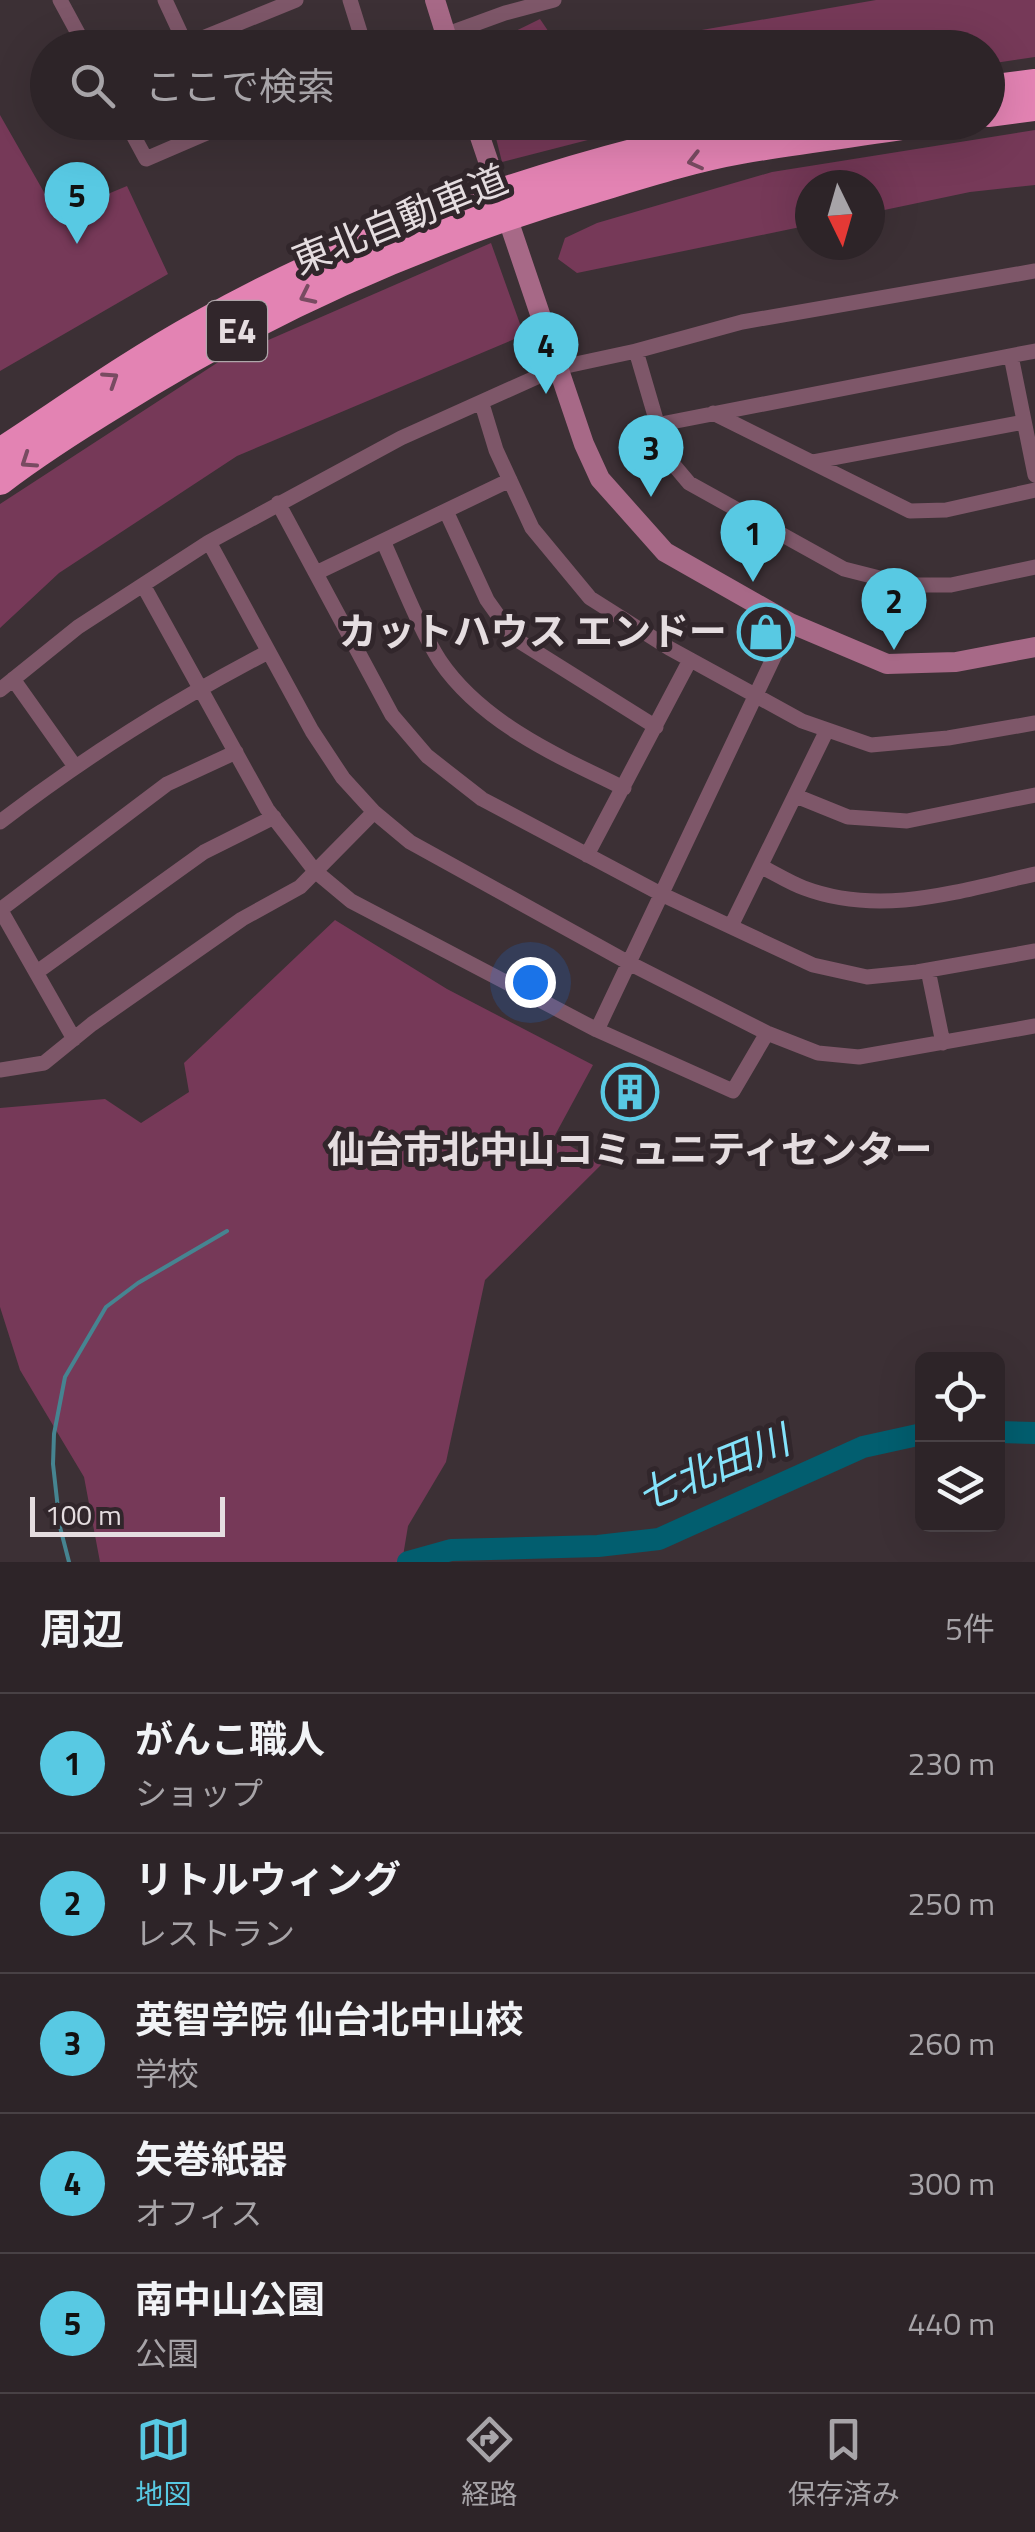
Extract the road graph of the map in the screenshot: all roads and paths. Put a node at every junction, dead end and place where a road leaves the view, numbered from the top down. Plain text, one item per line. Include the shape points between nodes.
1 (60, 0) edge
2 (164, 0) edge
3 (296, 0) edge
4 (350, 0) edge
5 (435, 0) edge
6 (554, 0) edge
7 (266, 6) edge
8 (503, 7) edge
9 (76, 30) edge
10 (175, 30) edge
11 (214, 30) edge
12 (359, 30) edge
13 (444, 30) edge
14 (460, 30) edge
15 (1035, 82) edge
16 (1005, 86) edge
17 (1035, 106) edge
18 (1005, 110) edge
19 (136, 140) edge
20 (190, 140) edge
21 (480, 140) edge
22 (684, 140) edge
23 (808, 140) edge
24 (503, 206) junction
25 (1035, 271) edge
26 (636, 351) junction
27 (1035, 352) edge
28 (1011, 356) junction
29 (557, 368) junction
30 (482, 404) junction
31 (712, 413) junction
32 (1024, 422) junction
33 (656, 425) junction
34 (0, 452) edge
35 (811, 463) junction
36 (1035, 476) edge
37 (510, 480) junction
38 (0, 481) edge
39 (1035, 490) edge
40 (278, 503) junction
41 (446, 511) junction
42 (209, 542) junction
43 (383, 542) junction
44 (1035, 567) edge
45 (316, 573) junction
46 (143, 585) junction
47 (790, 623) junction
48 (1035, 647) edge
49 (268, 652) junction
50 (690, 660) junction
51 (6, 684) edge
52 (201, 688) junction
53 (756, 696) junction
54 (1035, 723) edge
55 (656, 726) junction
56 (827, 730) junction
57 (236, 752) junction
58 (74, 765) junction
59 (624, 788) junction
60 (1035, 795) edge
61 (796, 796) junction
62 (374, 812) junction
63 (274, 817) junction
64 (0, 822) edge
65 (587, 855) junction
66 (762, 867) junction
67 (315, 871) junction
68 (1035, 874) edge
69 (661, 894) junction
70 (0, 909) edge
71 (731, 926) junction
72 (1035, 950) edge
73 (628, 963) junction
74 (928, 970) junction
75 (37, 972) junction
76 (1035, 1026) edge
77 (596, 1030) junction
78 (767, 1034) junction
79 (74, 1038) junction
80 (943, 1043) junction
81 (0, 1070) edge

1 - 9 street
2 - 10 street
3 - 7 street
4 - 12 street
5 - 13 street
6 - 8 street
7 - 11 street
8 - 14 street
15 - 16 highway
17 - 18 highway
19 - 20 street via 146,159
21 - 29 street
22 - 24 highway, 東北自動車道 / E4 via 578,168
23 -> 24 highway, 東北自動車道 / E4
34 -> 24 highway, 東北自動車道 / E4 via 141,360 279,283 370,242
24 -> 38 highway, 東北自動車道 / E4 via 247,326
25 - 26 street via 742,322
26 - 29 street
26 - 33 street
27 - 28 street
28 - 31 street
28 - 32 street
29 - 30 street
29 - 47 street via 600,479 665,552
30 - 37 street
30 - 40 street
31 - 33 street
31 - 35 street
32 - 35 street
32 - 36 street
33 - 44 street via 667,457 689,483 844,569 907,585 951,585
35 - 39 street via 910,512
37 - 41 street
37 - 50 street via 532,528 590,598
40 - 42 street
40 - 45 street
41 - 43 street
41 - 55 street via 487,600 514,638
42 - 46 street
42 - 49 street
43 - 45 street
43 - 59 street via 440,661 473,697 533,745
45 - 65 street via 392,715 427,756 482,799
46 - 51 street
46 - 52 street
47 - 48 street via 888,664 956,662
47 - 53 street
49 - 52 street
49 - 62 street via 312,731
50 - 53 street
50 - 55 street
51 - 58 street
52 - 57 street
52 - 58 street
53 - 56 street
53 - 69 street
54 - 56 street via 871,745
55 - 59 street
56 - 61 street
57 - 63 street
57 - 70 street via 167,784
58 - 64 street
59 - 65 street
60 - 61 street via 907,820 848,817
61 - 66 street
62 - 67 street
62 - 73 street via 410,842
63 - 67 street
63 - 75 street via 204,852
65 - 69 street
66 - 68 street via 804,888 862,902 907,902
66 - 71 street
67 - 77 street via 351,900
67 - 79 street
69 - 71 street
69 - 73 street
70 - 75 street
71 - 74 street via 813,965 867,977
72 - 74 street
73 - 77 street
73 - 78 street
74 - 80 street
75 - 79 street
76 - 80 street
77 - 78 street via 733,1092
78 - 80 street via 818,1053 860,1056
79 - 81 street via 44,1063

